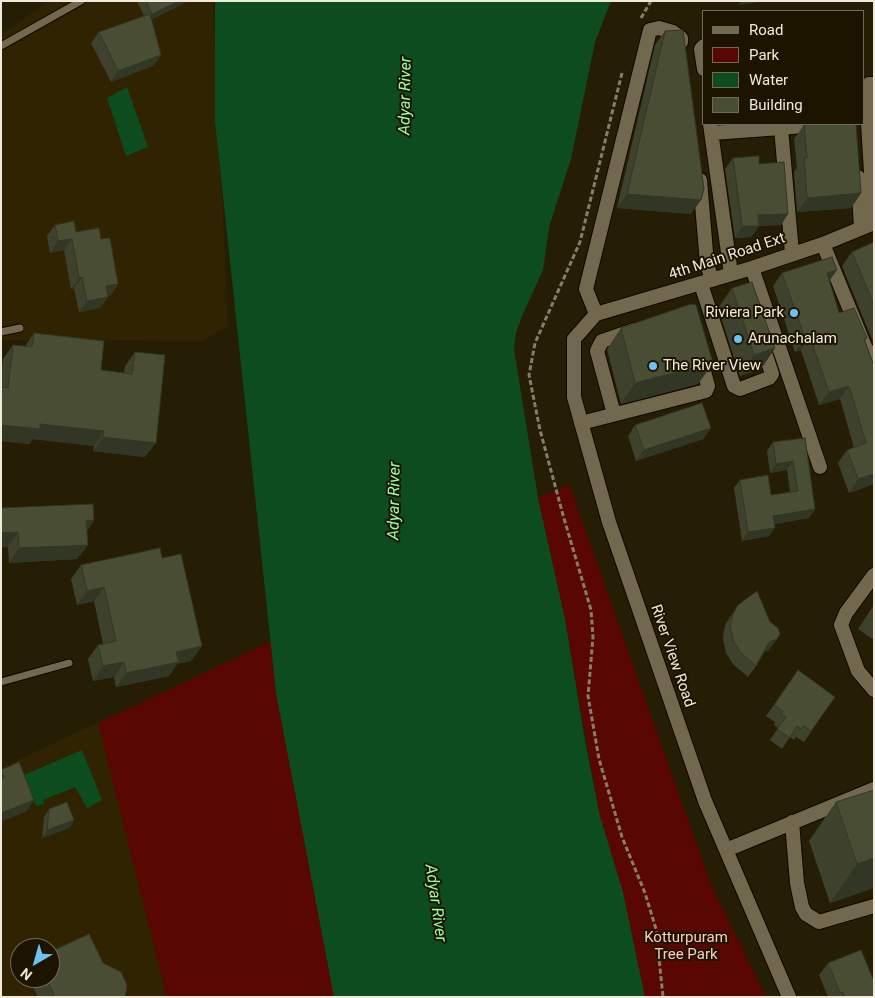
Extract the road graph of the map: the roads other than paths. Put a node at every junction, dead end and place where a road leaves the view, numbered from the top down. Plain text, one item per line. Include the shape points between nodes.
1 (81, 1) edge
2 (1, 46) edge
3 (683, 57) edge
4 (874, 84) edge
5 (802, 125) edge
6 (781, 126) edge
7 (711, 128) edge
8 (856, 151) edge
9 (698, 163) edge
10 (869, 225) edge
11 (823, 244) junction
12 (792, 253) junction
13 (752, 268) junction
14 (735, 276) junction
15 (707, 282) junction
16 (593, 316) junction
17 (648, 326) edge
18 (756, 327) edge
19 (20, 328) dead end
20 (1, 332) edge
21 (698, 347) edge
22 (874, 356) edge
23 (614, 414) junction
24 (581, 423) junction
25 (820, 467) dead end
26 (874, 575) edge
27 (69, 663) dead end
28 (1, 682) edge
29 (874, 690) edge
30 (874, 789) edge
31 (792, 822) junction
32 (726, 850) junction
33 (874, 906) edge
34 (788, 997) edge

1 - 2 lane
3 - 16 street via 681,38 674,32 659,28 650,30 586,289
4 - 10 street via 869,84 866,89
5 - 6 street
6 - 7 street
6 - 12 street
7 - 14 street
8 - 10 street
9 - 15 street
10 - 11 street, 4th Main Road Ext
11 - 12 street, 4th Main Road Ext
11 - 22 street via 866,349
12 - 13 street, 4th Main Road Ext
13 - 14 street, 4th Main Road Ext
13 - 25 street
14 - 15 street, 4th Main Road Ext
15 - 16 street, 4th Main Road Ext
15 - 18 street via 734,386 740,389 772,374
16 - 24 street, River View Road via 574,340 574,397
17 - 23 street via 598,344 597,351
19 - 20 lane
21 - 23 street via 708,386 706,391
23 - 24 street
24 - 32 street, River View Road via 609,522 705,801
26 - 29 street via 841,625 858,671
27 - 28 lane
30 - 31 street
31 - 32 street
31 - 33 street via 797,883 806,914 819,922
32 - 34 street, River View Road

